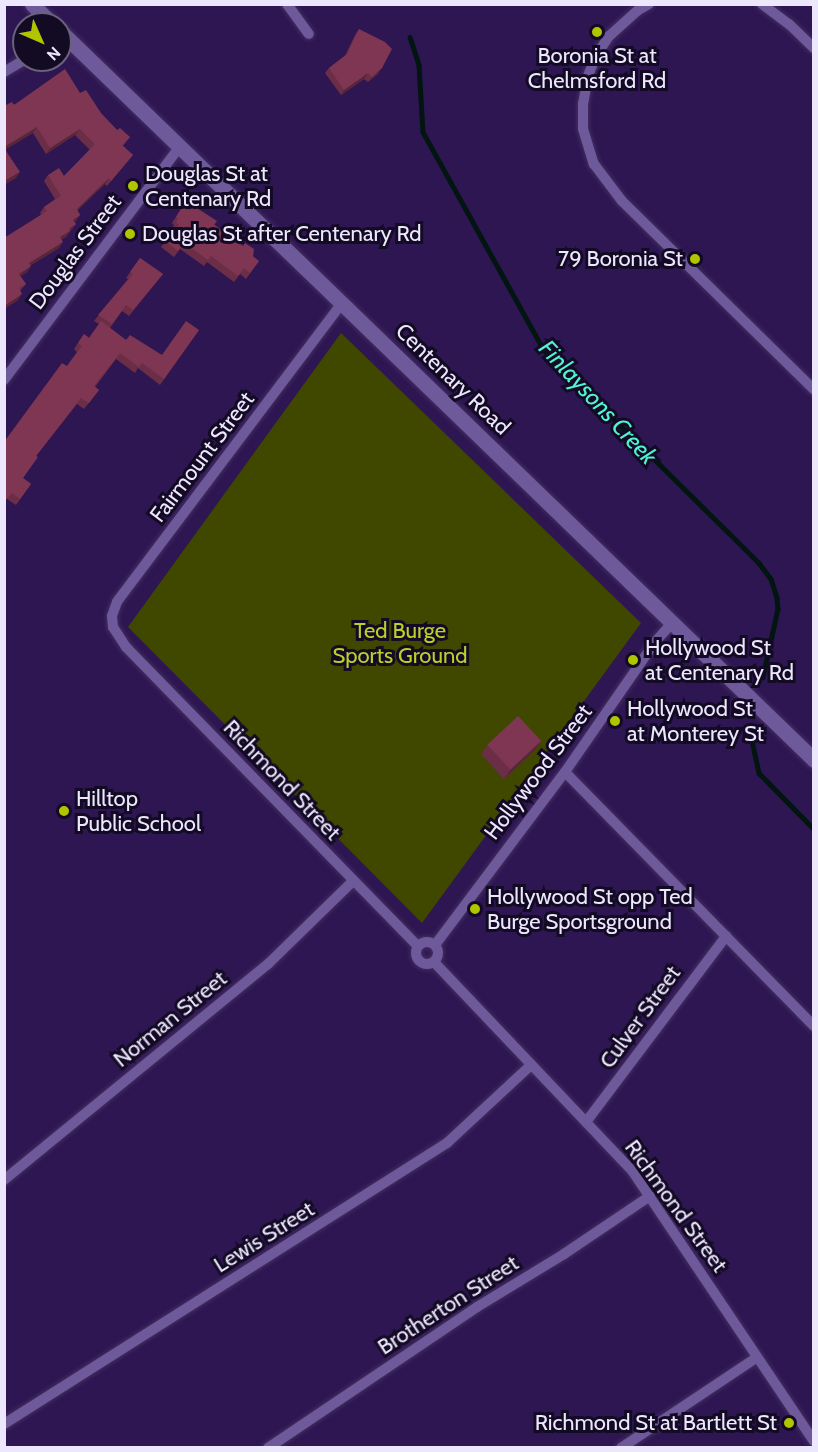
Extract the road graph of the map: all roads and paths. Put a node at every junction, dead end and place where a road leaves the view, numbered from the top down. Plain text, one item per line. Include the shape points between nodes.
1 (287, 4) edge
2 (648, 4) edge
3 (762, 4) edge
4 (309, 34) dead end
5 (72, 45) edge
6 (813, 48) edge
7 (179, 148) junction
8 (342, 303) junction
9 (4, 380) edge
10 (813, 390) edge
11 (672, 623) junction
12 (120, 640) joint
13 (813, 760) edge
14 (564, 772) junction
15 (354, 881) junction
16 (726, 936) junction
17 (435, 945) junction
18 (418, 946) junction
19 (434, 962) junction
20 (813, 1026) edge
21 (531, 1065) junction
22 (586, 1122) junction
23 (4, 1180) edge
24 (650, 1196) junction
25 (756, 1358) junction
26 (4, 1424) edge
27 (813, 1441) edge
28 (268, 1448) edge
29 (621, 1448) edge

1 - 4 street
2 - 10 street via 620,25 596,56 585,89 583,129 594,164 621,201
3 - 6 street
5 - 7 main road, Centenary Road
7 - 8 main road, Centenary Road
7 - 9 street, Douglas Street
8 - 11 main road, Centenary Road
8 - 12 street, Fairmount Street via 117,602 112,616
11 - 13 main road, Centenary Road
11 - 14 street, Hollywood Street
12 - 15 street, Richmond Street
14 - 16 street
14 - 17 street, Hollywood Street
15 - 18 street, Richmond Street
15 - 23 street, Norman Street via 268,964
16 - 20 street
16 - 22 street, Culver Street
17 - 18 street via 427,941
17 - 19 street via 438,954
18 - 19 street via 419,960 424,964
19 - 21 street, Richmond Street
21 - 22 street, Richmond Street
21 - 26 street, Lewis Street via 447,1143
22 - 24 street, Richmond Street
24 - 25 street, Richmond Street
24 - 28 street, Brotherton Street
25 - 27 street, Richmond Street
25 - 29 street

